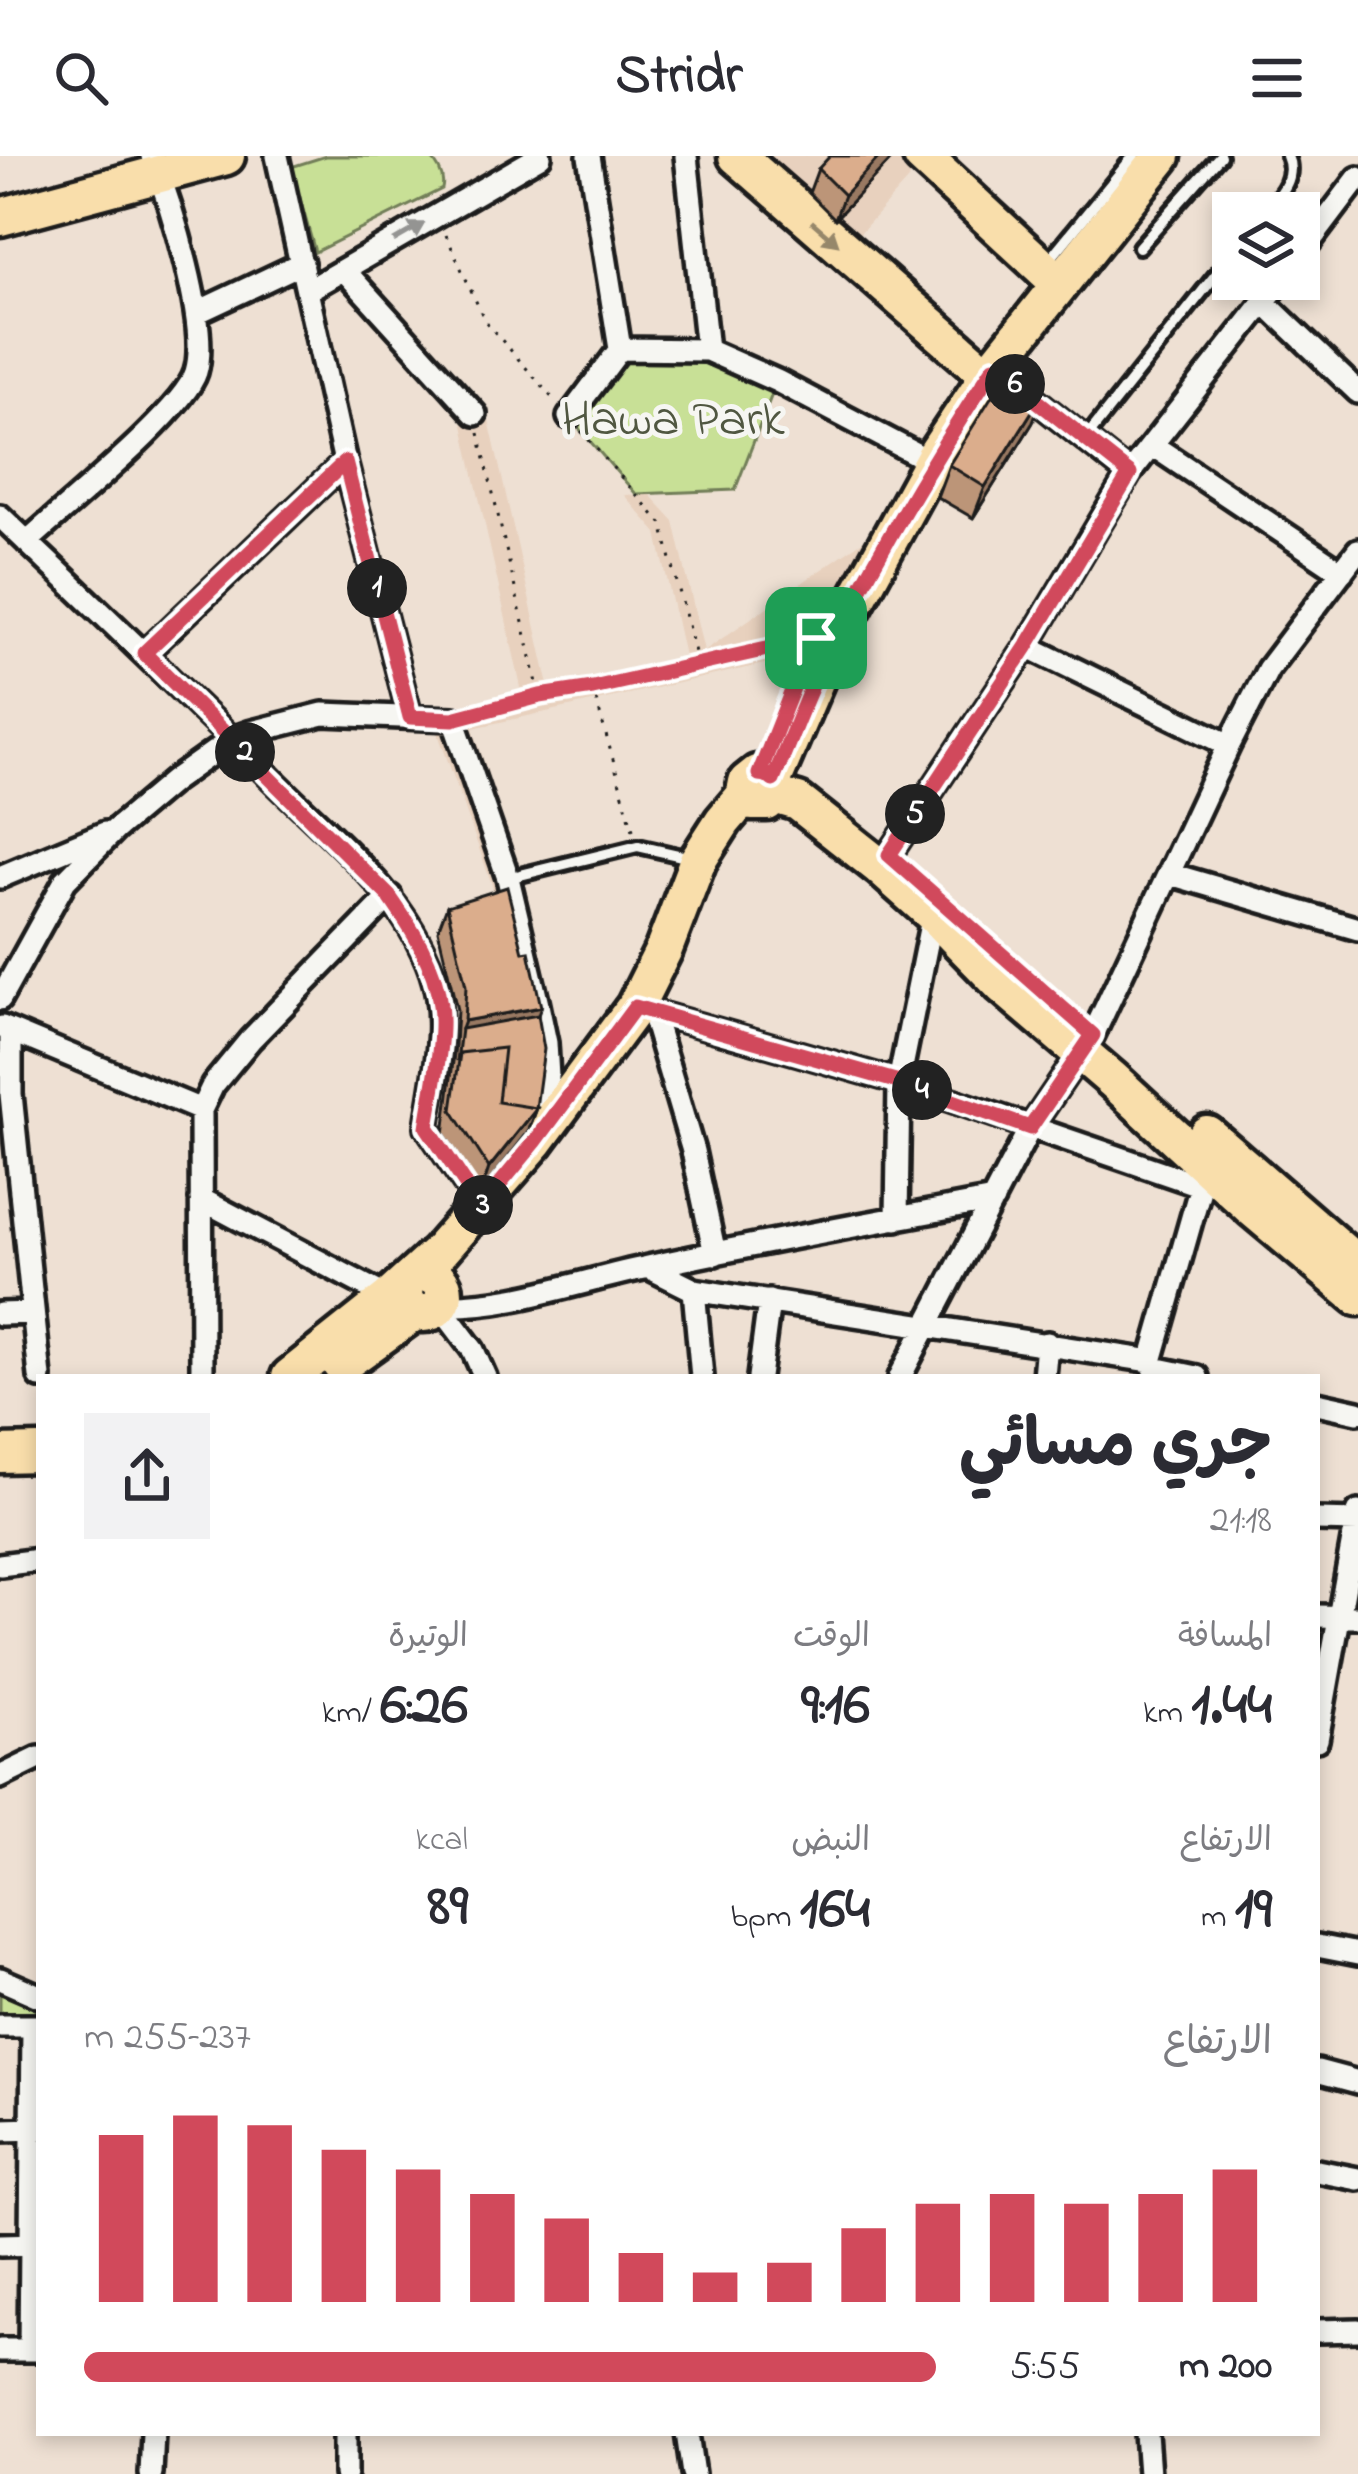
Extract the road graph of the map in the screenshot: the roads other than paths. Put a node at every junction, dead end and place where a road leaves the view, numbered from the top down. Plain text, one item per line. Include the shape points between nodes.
1 (226, 156) edge
2 (277, 156) edge
3 (540, 156) edge
4 (589, 156) edge
5 (686, 156) edge
6 (737, 156) edge
7 (922, 156) edge
8 (1134, 156) edge
9 (1162, 156) edge
10 (1220, 156) edge
11 (1287, 156) edge
12 (156, 165) edge
13 (1358, 178) edge
14 (1282, 192) edge
15 (0, 217) edge
16 (1320, 228) edge
17 (1138, 247) dead end
18 (302, 263) junction
19 (344, 270) junction
20 (1051, 275) junction
21 (1212, 279) edge
22 (308, 290) junction
23 (1264, 302) joint
24 (198, 312) junction
25 (620, 349) junction
26 (707, 350) junction
27 (983, 364) junction
28 (1358, 392) edge
29 (475, 414) road end
30 (569, 417) dead end
31 (1085, 439) junction
32 (1152, 445) junction
33 (916, 454) junction
34 (345, 462) junction
35 (1130, 474) junction
36 (0, 516) edge
37 (27, 542) junction
38 (1358, 550) edge
39 (1342, 572) junction
40 (1027, 646) junction
41 (144, 653) junction
42 (410, 717) junction
43 (232, 739) junction
44 (1229, 745) junction
45 (764, 788) junction
46 (116, 829) junction
47 (889, 855) junction
48 (698, 860) junction
49 (1170, 874) junction
50 (0, 878) edge
51 (508, 878) junction
52 (389, 896) junction
53 (933, 914) junction
54 (1358, 929) edge
55 (0, 999) edge
56 (643, 1010) junction
57 (6, 1028) edge
58 (1087, 1045) junction
59 (899, 1082) junction
60 (201, 1110) junction
61 (1030, 1128) junction
62 (535, 1142) junction
63 (1203, 1175) junction
64 (201, 1199) junction
65 (993, 1200) junction
66 (481, 1207) junction
67 (897, 1219) junction
68 (715, 1254) junction
69 (1358, 1265) edge
70 (647, 1267) junction
71 (694, 1290) junction
72 (419, 1296) junction
73 (1358, 1297) edge
74 (769, 1301) junction
75 (33, 1313) junction
76 (0, 1314) edge
77 (928, 1324) junction
78 (1048, 1343) junction
79 (1151, 1361) junction
80 (40, 1374) edge
81 (202, 1374) edge
82 (295, 1374) edge
83 (327, 1374) edge
84 (484, 1374) edge
85 (702, 1374) edge
86 (759, 1374) edge
87 (902, 1374) edge
88 (1044, 1374) edge
89 (1183, 1374) edge
90 (1320, 1404) edge
91 (1358, 1412) edge
92 (36, 1453) edge
93 (0, 1454) edge
94 (36, 1475) edge
95 (0, 1476) edge
96 (1357, 1518) edge
97 (1320, 1520) edge
98 (36, 1560) edge
99 (0, 1565) edge
100 (1338, 1616) edge
101 (1324, 1661) edge
102 (1320, 1706) edge
103 (36, 1759) edge
104 (0, 1777) edge
105 (1320, 1947) edge
106 (1358, 1954) edge
107 (0, 1979) edge
108 (36, 1995) edge
109 (0, 2026) edge
110 (36, 2026) edge
111 (1320, 2073) edge
112 (1358, 2082) edge
113 (35, 2129) edge
114 (0, 2130) edge
115 (1320, 2172) edge
116 (1358, 2179) edge
117 (35, 2244) edge
118 (0, 2245) edge
119 (1358, 2330) edge
120 (1320, 2331) edge
121 (0, 2350) edge
122 (35, 2350) edge
123 (153, 2436) edge
124 (345, 2436) edge
125 (687, 2436) edge
126 (1146, 2436) edge
127 (151, 2474) edge
128 (345, 2474) edge
129 (693, 2474) edge
130 (1149, 2474) edge

1 - 12 main road
2 - 18 street
19 -> 3 street
4 - 25 street
5 - 26 street
6 -> 27 main road
7 - 20 main road
8 - 20 lane
9 - 20 main road
10 - 17 lane
11 - 14 lane
12 - 15 main road
12 - 24 street
13 - 16 street
18 - 22 street
18 - 24 street
19 - 22 street
19 - 29 street
20 - 27 main road
21 - 31 lane
22 - 34 street
23 - 28 street
23 - 32 street
24 - 37 street via 190,384
25 - 26 street
25 - 30 street
26 - 33 street
27 - 31 street
27 - 33 main road
27 - 45 main road
31 - 35 street
32 - 35 street
32 - 39 street
33 - 45 main road via 806,655
34 - 41 street
34 - 42 street
35 - 40 street
36 - 37 street
37 - 41 street
38 - 39 street
39 - 44 street via 1268,669
40 - 44 street
40 - 47 street
41 - 43 street
42 - 43 street via 323,714
42 - 51 street via 453,719
43 - 46 street
43 - 52 street
44 - 49 street
45 - 47 main road via 804,792
45 - 48 main road via 723,820
45 - 53 main road via 797,802
45 - 56 main road via 716,867 671,980
46 - 50 street
46 - 55 street via 65,880
47 - 58 main road
48 - 51 lane via 638,846
48 - 56 main road
49 - 54 street
49 - 58 street
51 - 62 street via 546,1043
52 - 60 street via 250,1040
52 - 66 street via 418,938 441,1008 427,1127
53 - 58 main road via 1002,985
53 - 59 street
56 - 59 street
56 - 62 main road
56 - 68 street via 693,1151
56 - 72 main road
57 - 60 street
57 - 75 street
58 - 61 street
58 - 63 main road
58 - 69 main road
59 - 61 street
59 - 67 street
60 - 64 street
61 - 63 street
61 - 65 street
62 - 66 main road
63 - 73 main road
63 - 79 street
64 - 72 street
64 - 81 street
65 - 67 street
65 - 77 street
66 - 72 main road
67 - 68 street
68 - 70 street
70 - 71 street
70 - 72 street via 471,1306
71 - 74 street
71 - 85 street
72 - 82 main road
72 - 83 main road
72 - 84 street via 473,1350
74 - 77 street
74 - 86 street
75 - 76 street
75 - 80 street
77 - 78 street
77 - 87 street
78 - 79 street
78 - 88 street
79 - 89 street
90 - 91 street
92 - 93 main road
94 - 95 main road
96 - 97 street
96 - 100 street
98 - 99 street
100 - 101 street
101 - 102 street
103 - 104 street
105 - 106 street
107 - 108 street
109 - 110 street
110 - 113 street
111 - 112 street
113 - 114 street
113 - 117 street
115 - 116 street
117 - 118 street
117 - 122 street
119 - 120 street
121 - 122 street
123 - 127 street
124 - 128 street
125 - 129 street
126 - 130 street

